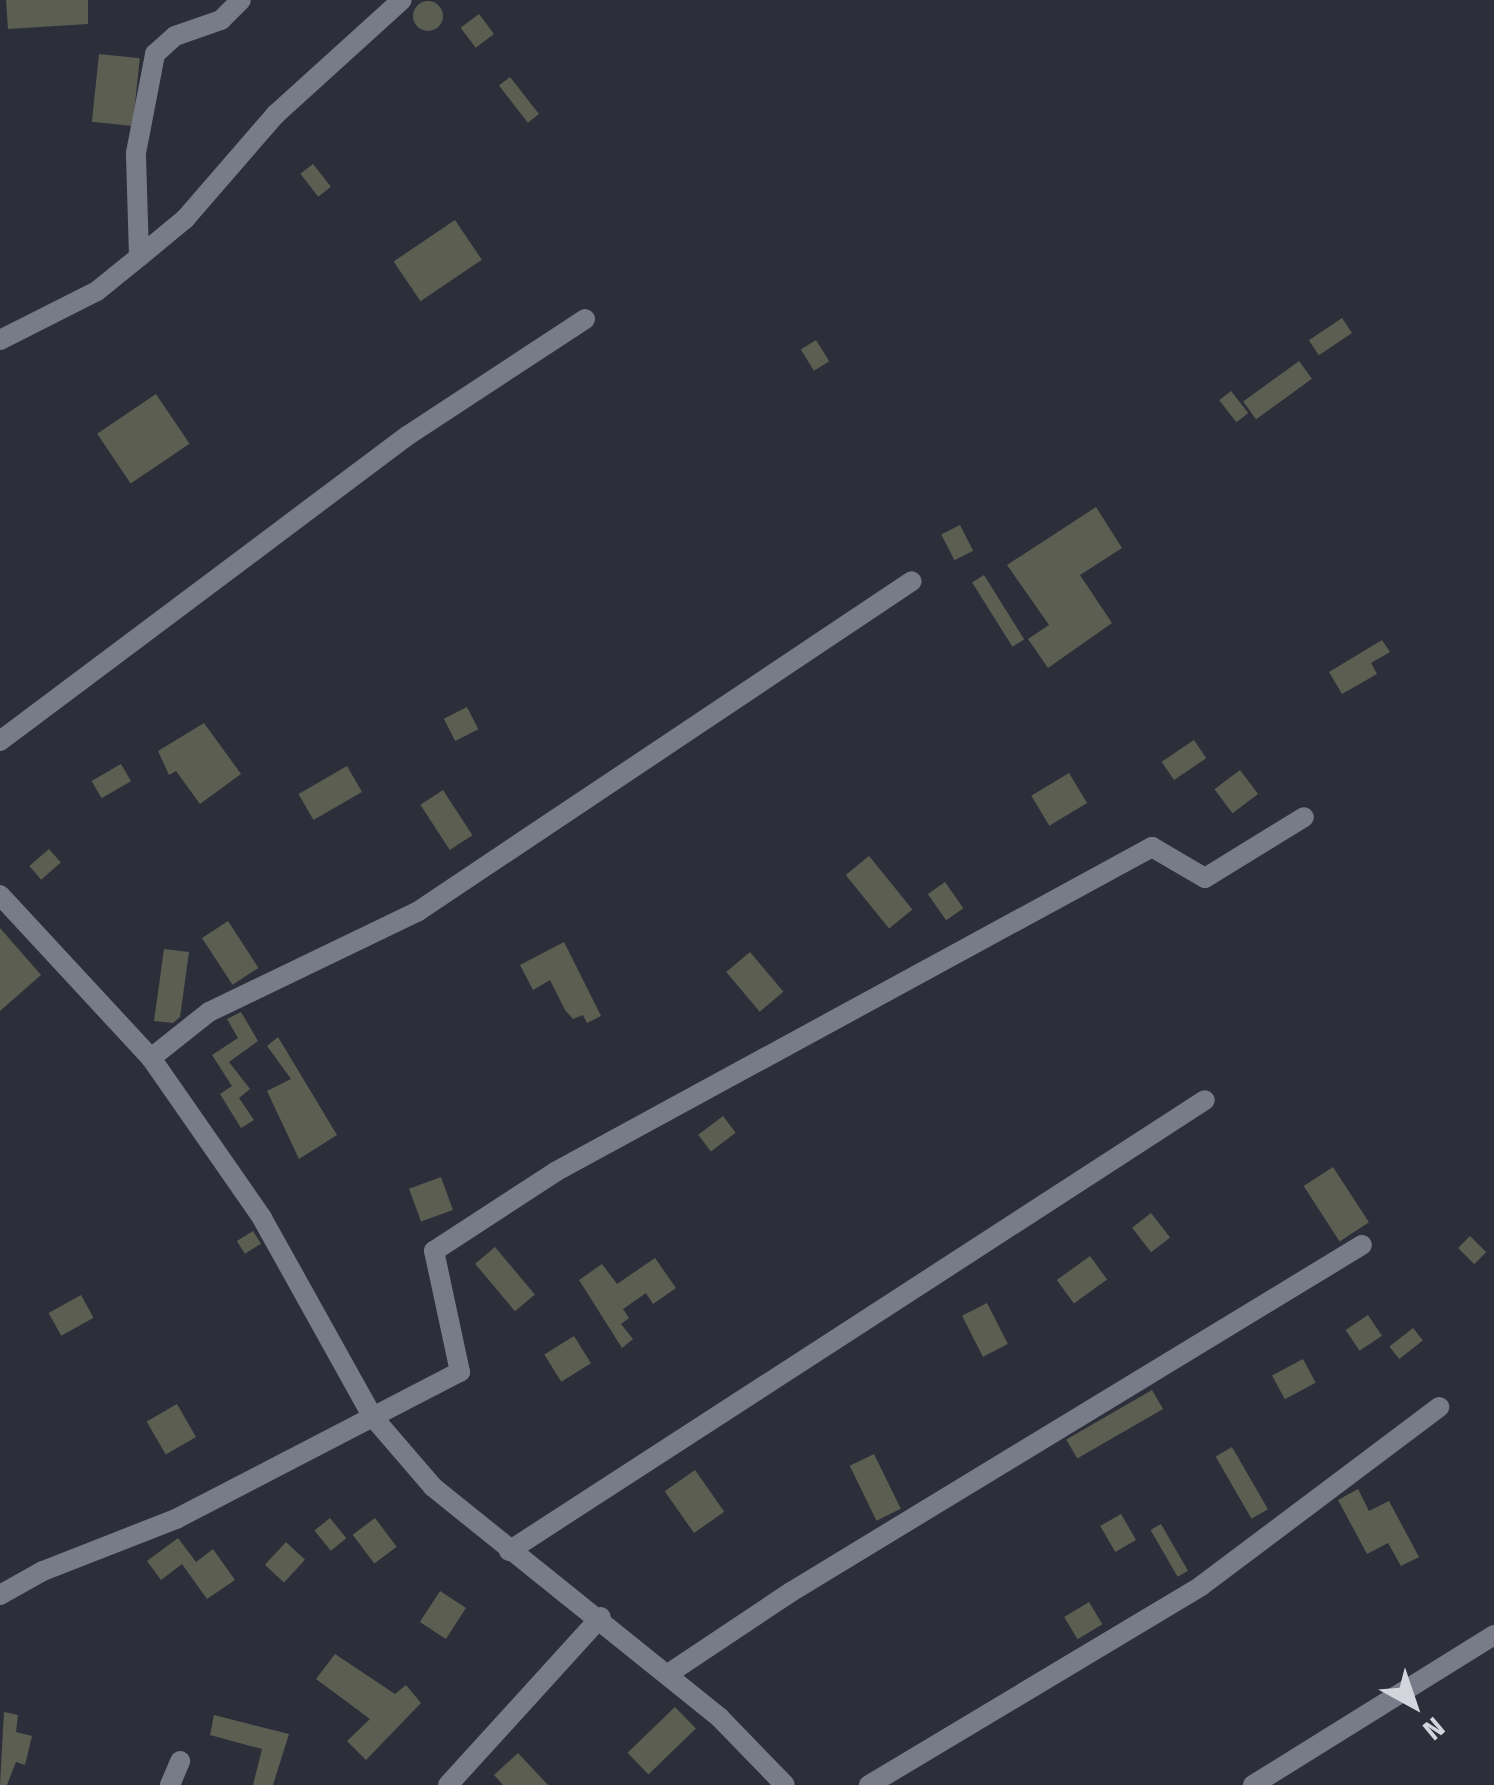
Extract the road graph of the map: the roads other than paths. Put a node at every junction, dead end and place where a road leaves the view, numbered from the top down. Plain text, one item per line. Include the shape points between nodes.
1 (241, 0) edge
2 (402, 0) edge
3 (139, 257) junction
4 (585, 318) dead end
5 (0, 340) edge
6 (912, 581) dead end
7 (0, 741) edge
8 (1304, 816) dead end
9 (0, 895) edge
10 (151, 1058) junction
11 (1205, 1100) dead end
12 (1362, 1245) dead end
13 (1440, 1407) dead end
14 (372, 1416) junction
15 (510, 1551) junction
16 (0, 1596) edge
17 (601, 1617) junction
18 (1494, 1635) edge
19 (668, 1674) junction
20 (180, 1761) dead end
21 (170, 1785) edge
22 (448, 1785) edge
23 (785, 1785) edge
24 (869, 1785) edge
25 (1253, 1785) edge

1 - 3 street via 221,20 175,36 155,54 136,153
2 - 3 street via 275,116 184,218
3 - 5 street via 96,291
4 - 7 street via 407,436
6 - 10 street via 417,912 208,1012
8 - 14 street via 1205,878 1152,847 555,1172 434,1252 460,1372
9 - 10 street
10 - 14 street via 262,1218
11 - 15 street
12 - 19 street via 791,1592
13 - 24 street via 1200,1586
14 - 15 street via 433,1487
14 - 16 street via 176,1520 43,1571
15 - 17 street
17 - 19 street
17 - 22 street
18 - 25 street
19 - 23 street
20 - 21 street

